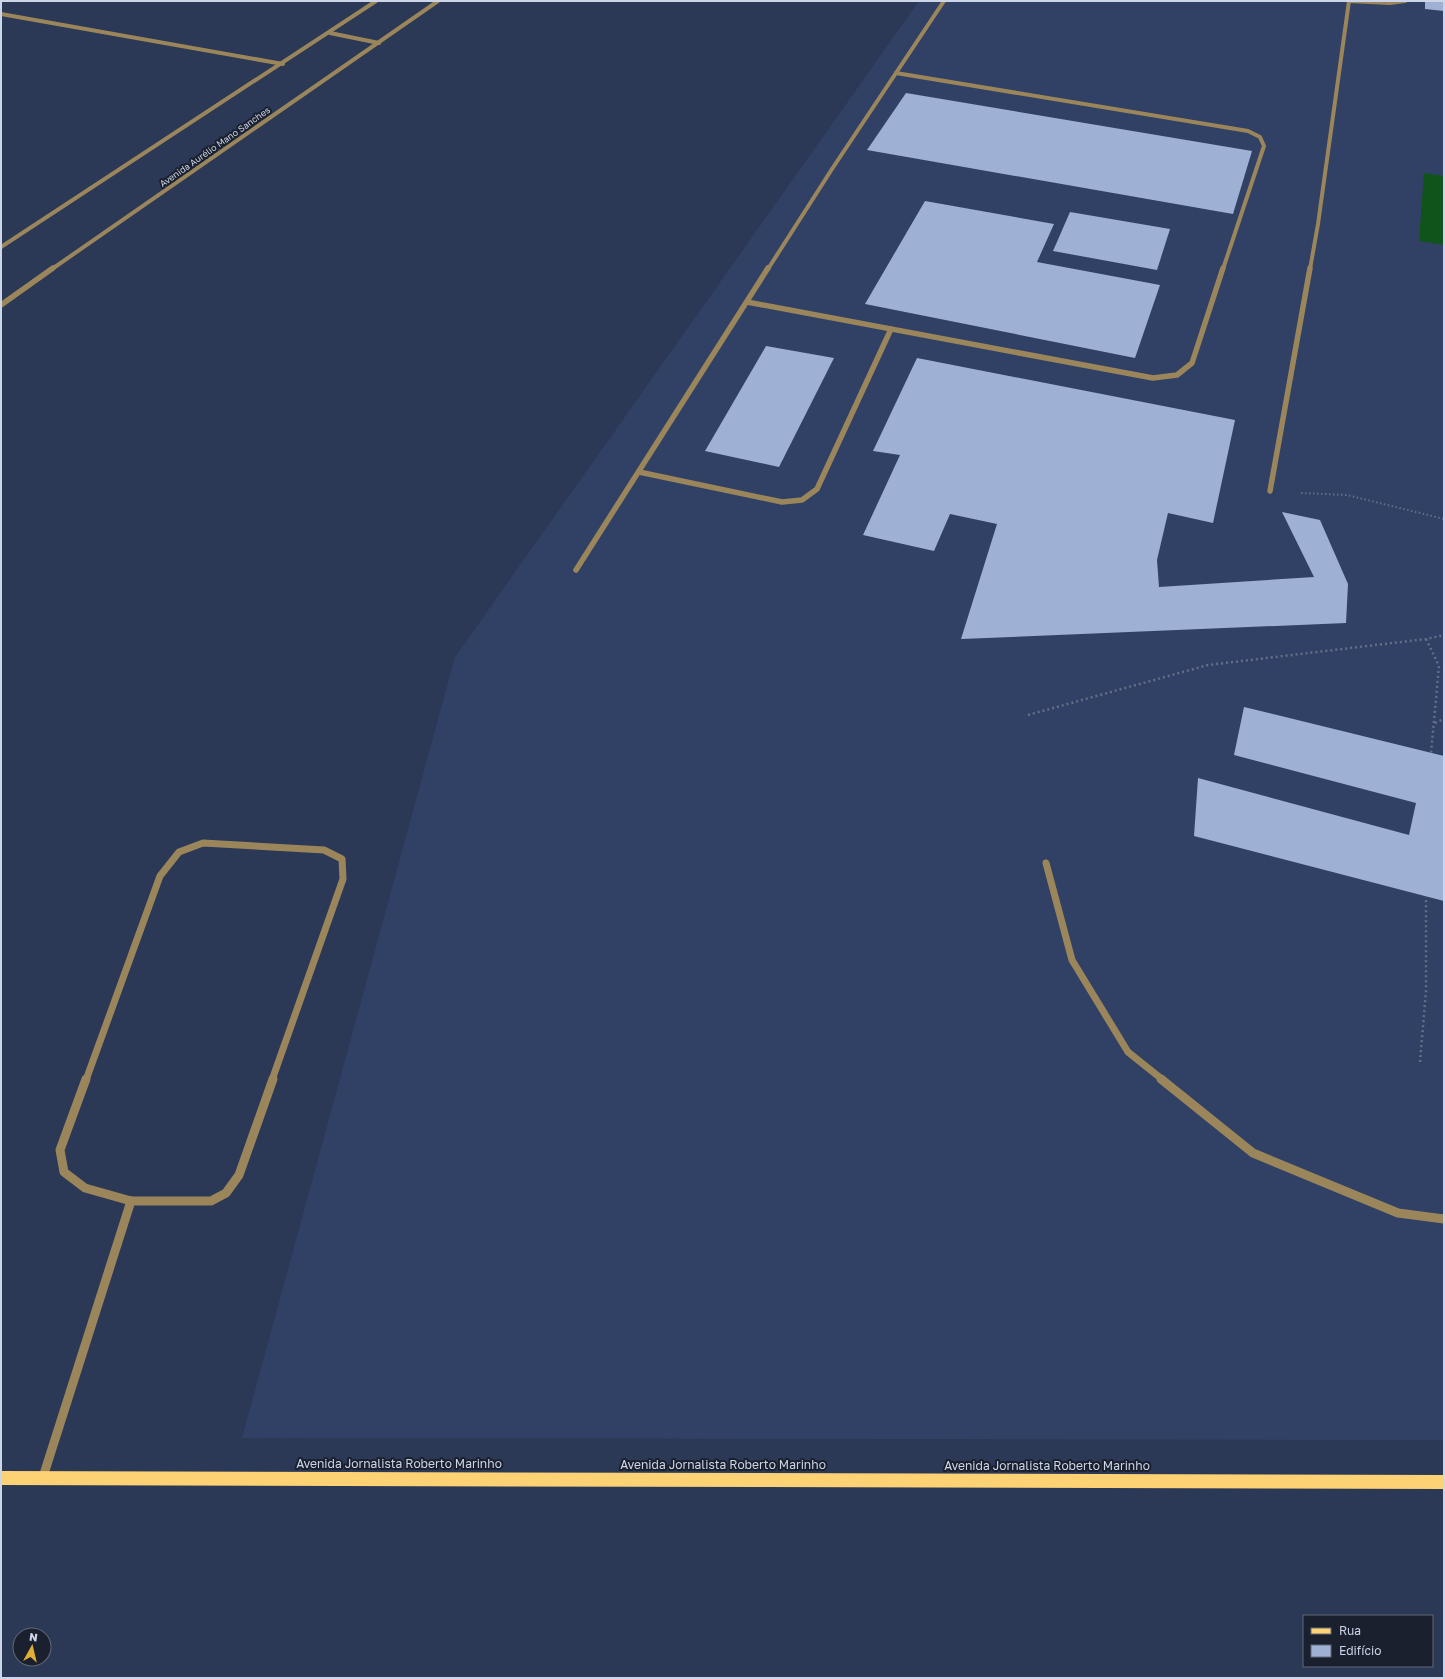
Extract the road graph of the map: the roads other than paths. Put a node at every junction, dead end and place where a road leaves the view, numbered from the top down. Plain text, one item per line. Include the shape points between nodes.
1 (376, 1) edge
2 (438, 1) edge
3 (944, 1) edge
4 (1349, 1) edge
5 (1405, 1) edge
6 (1, 14) edge
7 (330, 33) junction
8 (378, 43) junction
9 (283, 64) junction
10 (896, 73) junction
11 (1, 247) edge
12 (747, 302) junction
13 (1, 305) edge
14 (891, 329) junction
15 (638, 472) junction
16 (1270, 491) road end
17 (576, 570) dead end
18 (1046, 863) dead end
19 (131, 1201) junction
20 (1444, 1219) edge
21 (43, 1477) junction
22 (1, 1478) edge
23 (1444, 1482) edge

1 - 7 street
2 - 8 street, Avenida Aurélio Mano Sanches
3 - 10 street
4 - 5 street
4 - 16 street via 1318,224
6 - 9 street
7 - 8 street
7 - 9 street
8 - 13 street, Avenida Aurélio Mano Sanches
9 - 11 street
10 - 12 street
10 - 14 street via 1248,131 1260,137 1264,146 1192,363 1177,375 1153,378
12 - 14 street
12 - 15 street
14 - 15 street via 817,489 802,500 782,502
15 - 17 street
18 - 20 street via 1072,960 1128,1052 1253,1153 1398,1213
19 - 19 street via 211,1201 226,1193 239,1175 343,879 342,858 324,850 203,843 179,852 160,876 60,1150 64,1172 85,1188
19 - 21 street
21 - 22 main road, Avenida Jornalista Roberto Marinho
21 - 23 main road, Avenida Jornalista Roberto Marinho

